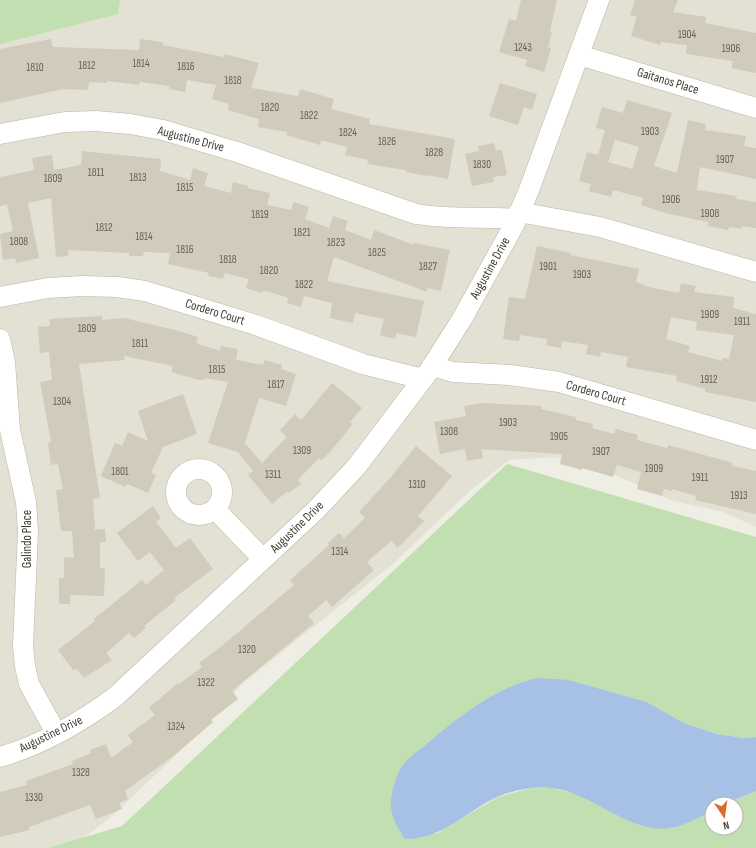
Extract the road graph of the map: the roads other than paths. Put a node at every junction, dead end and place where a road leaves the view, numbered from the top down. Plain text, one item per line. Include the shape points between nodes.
1 (599, 0) edge
2 (579, 55) junction
3 (756, 108) edge
4 (0, 134) edge
5 (518, 216) junction
6 (756, 272) edge
7 (0, 297) edge
8 (0, 340) edge
9 (428, 373) junction
10 (756, 440) edge
11 (215, 509) dead end
12 (263, 560) junction
13 (56, 733) junction
14 (0, 756) edge

1 - 2 street, Augustine Drive
2 - 3 street, Gaitanos Place
2 - 5 street, Augustine Drive
4 - 5 street, Augustine Drive via 65,122 130,124 204,141 416,214 438,218
5 - 6 street, Augustine Drive via 600,227
5 - 9 street, Augustine Drive via 462,319
7 - 9 street, Cordero Court via 48,288 83,286 145,291 256,325 363,364
8 - 13 street, Galindo Place via 5,362 10,430 26,502 28,531 23,646 25,666 29,684
9 - 10 street, Cordero Court via 510,375 559,382
9 - 12 street, Augustine Drive via 357,466 316,510
11 - 12 street
12 - 13 street, Augustine Drive via 115,697 95,712
13 - 14 street, Augustine Drive

